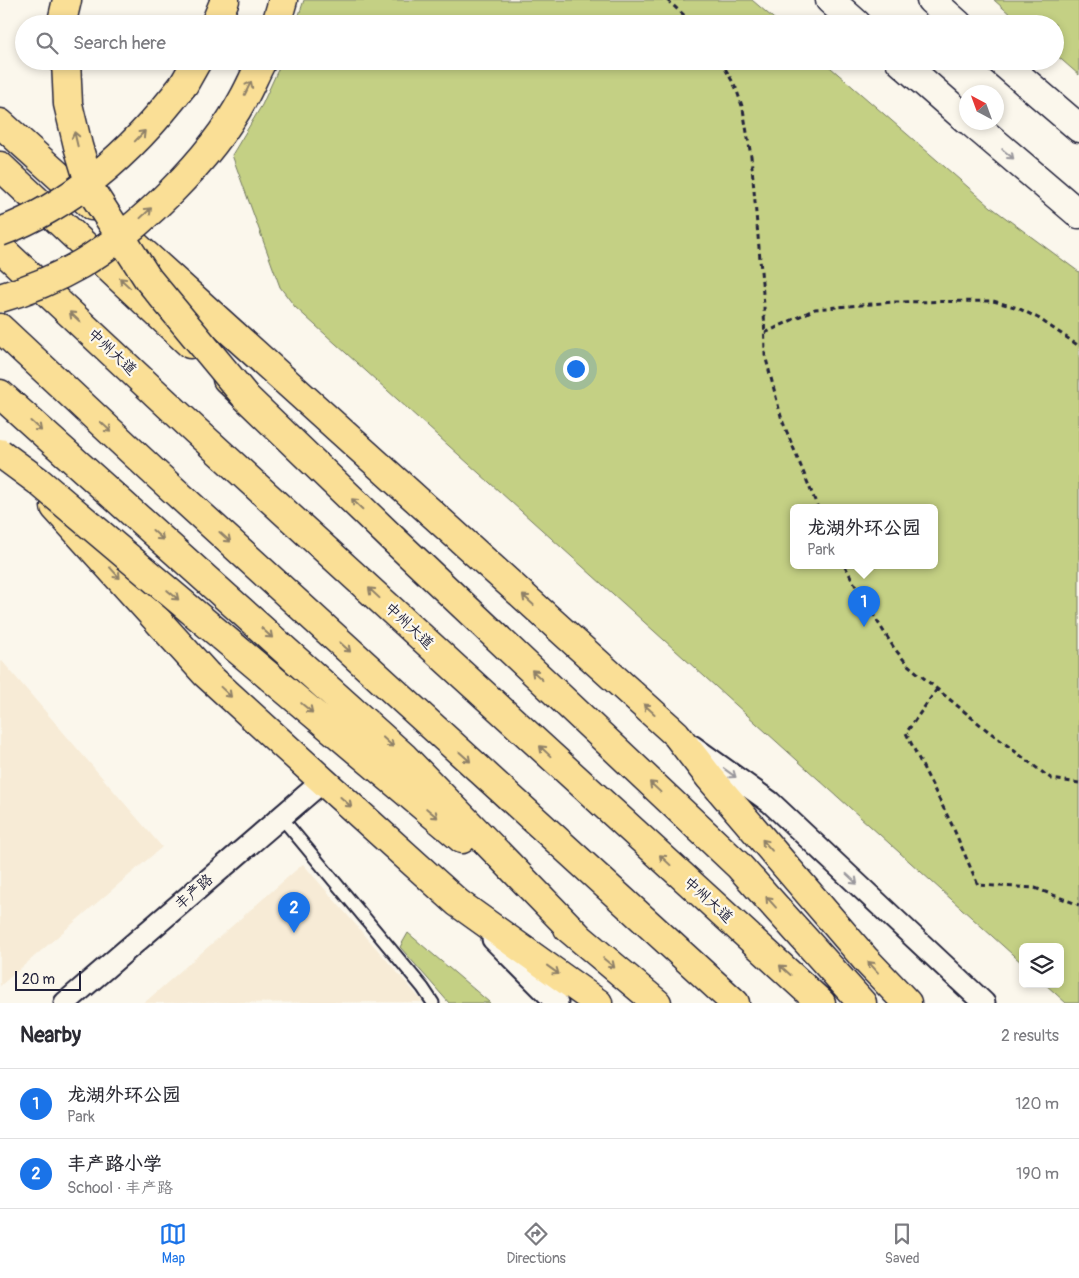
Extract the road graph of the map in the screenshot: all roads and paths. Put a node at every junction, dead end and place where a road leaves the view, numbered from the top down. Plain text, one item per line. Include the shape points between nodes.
1 (67, 0) edge
2 (225, 0) edge
3 (282, 0) edge
4 (667, 0) edge
5 (830, 0) edge
6 (931, 0) edge
7 (63, 15) edge
8 (219, 15) edge
9 (278, 15) edge
10 (684, 15) edge
11 (847, 15) edge
12 (948, 15) edge
13 (66, 70) edge
14 (192, 70) edge
15 (258, 70) edge
16 (726, 70) edge
17 (910, 70) edge
18 (1011, 70) edge
19 (959, 113) edge
20 (0, 123) edge
21 (1079, 128) edge
22 (980, 130) edge
23 (0, 166) edge
24 (1079, 214) edge
25 (0, 232) edge
26 (0, 248) edge
27 (0, 298) edge
28 (0, 328) edge
29 (765, 333) junction
30 (1079, 346) edge
31 (0, 394) edge
32 (245, 396) junction
33 (0, 446) edge
34 (0, 453) edge
35 (816, 504) edge
36 (847, 569) edge
37 (937, 689) junction
38 (676, 734) junction
39 (322, 781) junction
40 (1079, 783) edge
41 (281, 817) junction
42 (458, 903) junction
43 (1079, 905) edge
44 (581, 939) junction
45 (65, 1003) edge
46 (433, 1003) edge
47 (557, 1003) edge
48 (598, 1003) edge
49 (657, 1003) edge
50 (734, 1003) edge
51 (821, 1003) edge
52 (862, 1003) edge
53 (907, 1003) edge
54 (984, 1003) edge

1 - 7 main road
2 - 8 main road
3 - 9 main road
4 - 10 path
5 - 11 main road
6 - 12 main road
32 -> 13 main road, bridge via 148,278 92,192 68,104
25 -> 14 main road, bridge via 18,226 69,197 117,160 162,112
27 -> 15 main road, bridge via 31,289 80,264 123,235 181,181 215,142 243,100
16 - 29 path via 743,109 751,156
17 - 19 main road
18 - 21 main road
38 -> 20 main road
22 -> 24 main road
32 -> 23 main road, bridge
51 -> 26 main road, 中州大道
28 -> 50 main road
29 - 30 path via 815,309 894,302 993,301 1038,318
29 - 35 path via 765,355 782,420
31 -> 44 main road via 404,756
52 -> 32 main road via 738,865
33 -> 39 main road via 206,674
34 -> 44 main road, bridge via 38,481
36 - 37 path via 894,648 908,665
37 - 40 path via 1052,779
37 - 43 path via 906,733 978,884 1035,888
53 -> 38 main road via 866,960
38 -> 54 street via 770,802
39 - 41 street, 丰产路
39 -> 42 main road
41 - 45 street, 丰产路
41 - 46 lane
42 - 47 street
42 -> 48 main road
44 -> 49 main road

